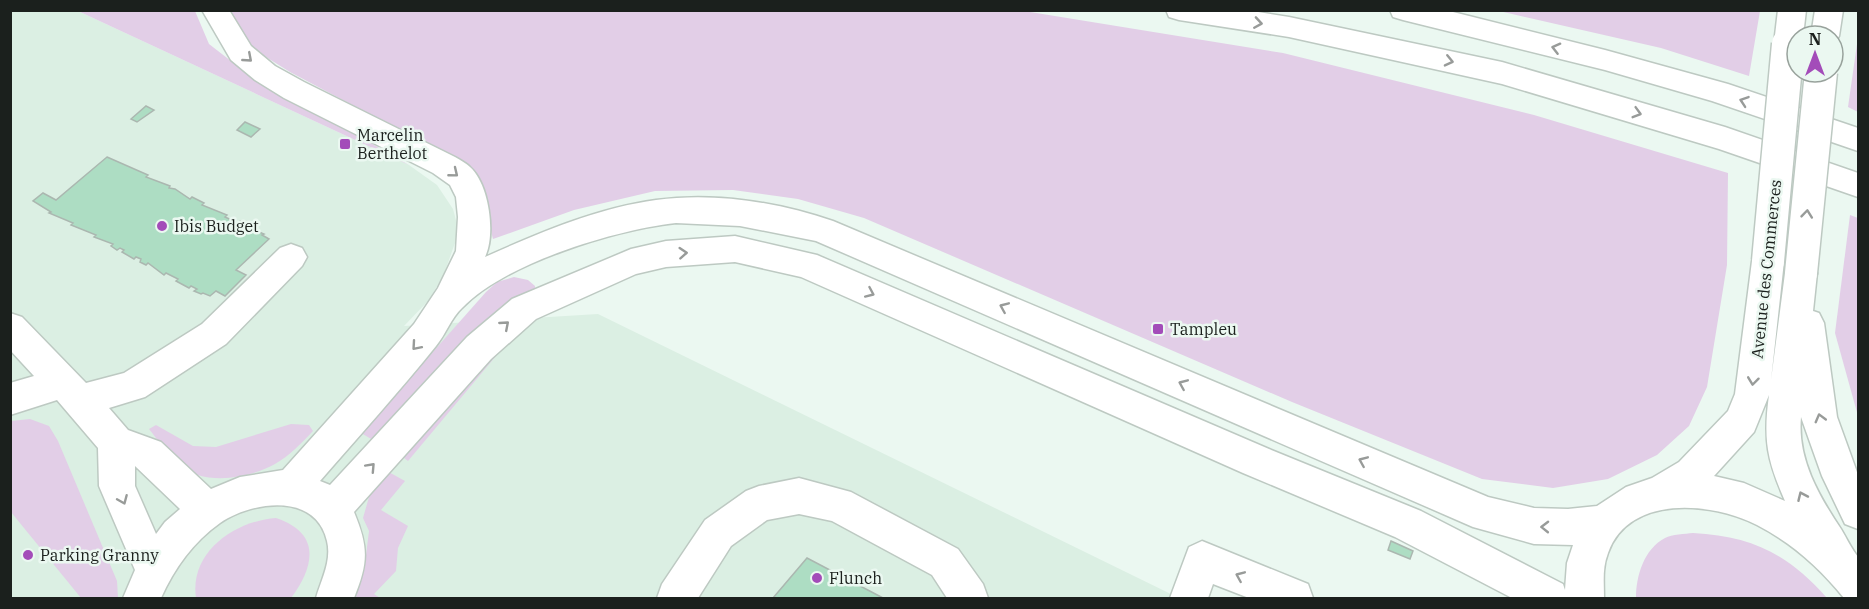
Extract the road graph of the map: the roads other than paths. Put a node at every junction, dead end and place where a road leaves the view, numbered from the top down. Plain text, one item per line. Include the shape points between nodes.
1 (215, 10) edge
2 (1179, 10) edge
3 (1403, 10) edge
4 (1792, 10) edge
5 (1820, 84) edge
6 (1858, 140) edge
7 (1858, 185) edge
8 (291, 257) dead end
9 (1801, 273) junction
10 (450, 298) junction
11 (10, 327) edge
12 (71, 391) junction
13 (10, 399) edge
14 (116, 442) junction
15 (292, 487) junction
16 (1663, 491) junction
17 (207, 510) junction
18 (332, 510) junction
19 (1858, 511) edge
20 (1604, 524) junction
21 (1850, 575) edge
22 (149, 582) edge
23 (335, 598) edge
24 (676, 598) edge
25 (969, 598) edge
26 (1189, 598) edge
27 (1294, 598) edge
28 (1549, 598) edge
29 (1585, 598) edge

1 -> 10 street via 241,53 265,73 461,177 471,197 474,217 471,251
2 -> 7 street via 1300,30 1502,73 1725,139
6 -> 3 street via 1696,86
4 -> 16 street, Avenue des Commerces, bridge via 1752,394 1742,421 1692,474
9 -> 5 street, Avenue des Commerces, bridge
8 - 12 street via 214,334 133,386
19 -> 9 street via 1840,476 1819,417
21 -> 9 street, Avenue des Commerces via 1812,520 1784,448 1783,423
10 -> 15 street via 426,334
20 -> 10 street via 1534,526 1486,514 822,230 768,216 657,213 619,221 494,268
11 - 12 street
12 - 13 street
12 - 14 street
14 - 17 street via 148,454
14 -> 22 street via 117,486 147,556
15 - 17 street via 240,494
15 - 18 street via 324,501
16 - 20 street via 1629,502
16 - 21 street via 1691,490 1753,505 1814,540
17 - 22 street via 178,535
18 - 23 street via 347,543 345,573
18 -> 28 street via 479,348 524,309 631,262 666,254 735,249 806,265 1407,524
20 - 29 street via 1589,550 1583,582
24 - 25 street via 718,533 759,504 799,496 838,505 945,562
27 -> 26 street via 1202,560

